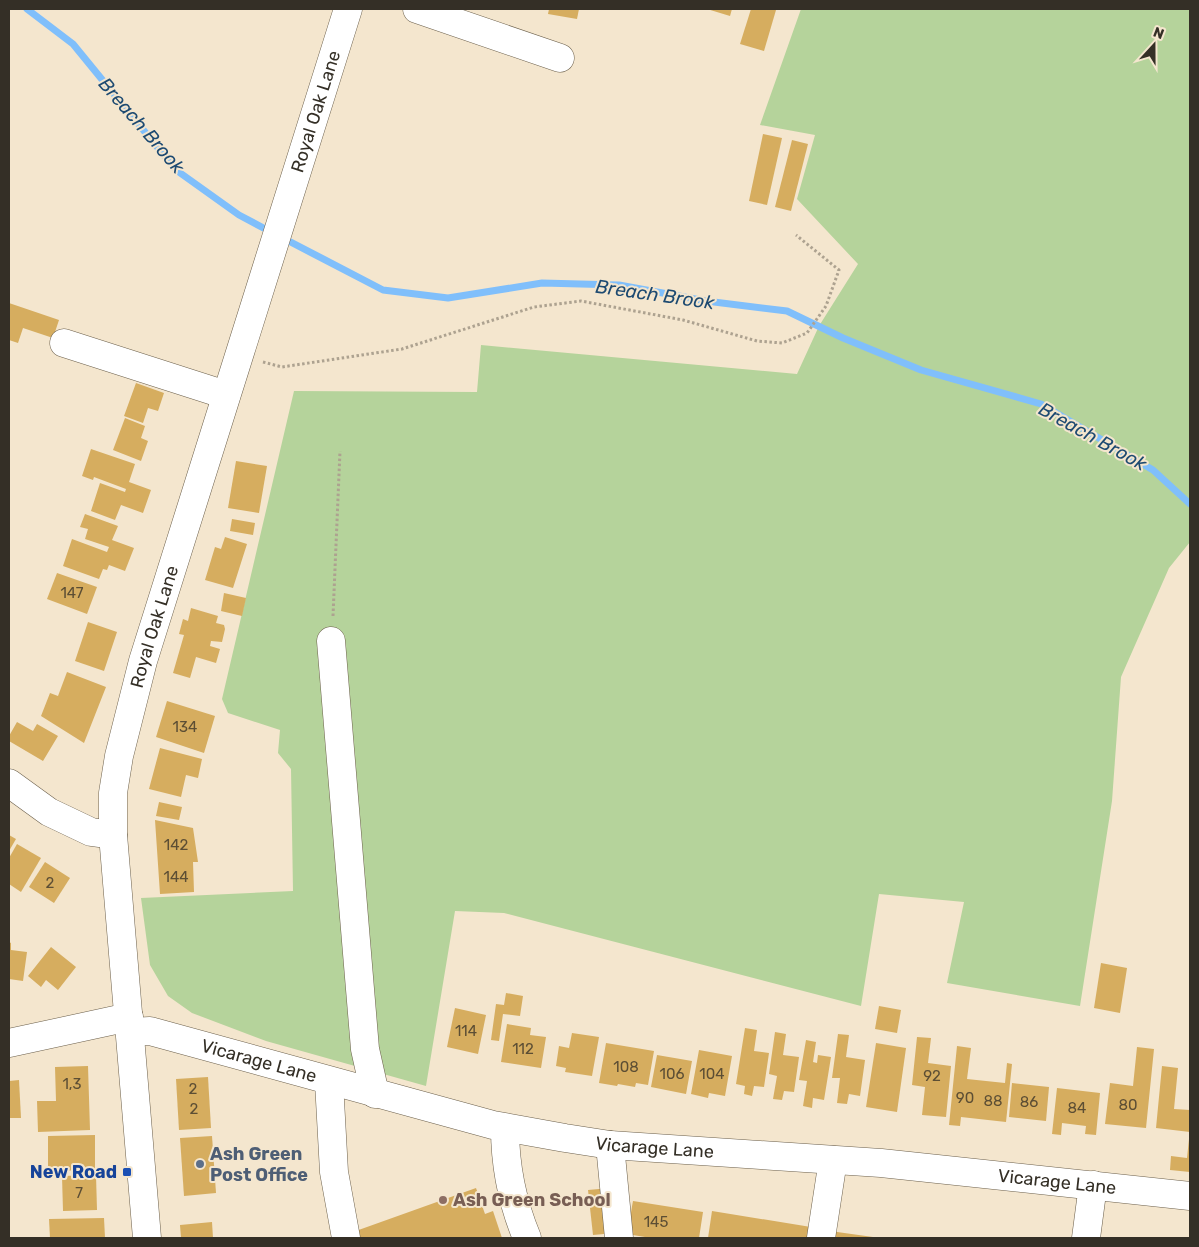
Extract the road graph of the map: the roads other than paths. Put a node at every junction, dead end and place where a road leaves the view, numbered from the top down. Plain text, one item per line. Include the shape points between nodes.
1 (348, 9) edge
2 (417, 9) edge
3 (560, 58) dead end
4 (64, 342) dead end
5 (226, 395) junction
6 (332, 641) road end
7 (9, 784) edge
8 (113, 835) junction
9 (130, 1024) junction
10 (9, 1044) edge
11 (330, 1082) junction
12 (375, 1094) junction
13 (505, 1128) junction
14 (610, 1145) junction
15 (833, 1160) junction
16 (1093, 1185) junction
17 (1190, 1196) edge
18 (147, 1238) edge
19 (346, 1238) edge
20 (527, 1238) edge
21 (620, 1238) edge
22 (822, 1238) edge
23 (1086, 1238) edge

1 - 5 street, Royal Oak Lane
2 - 3 street
4 - 5 street
5 - 8 street, Royal Oak Lane via 128,716 113,793
6 - 12 street via 365,1049
7 - 8 street via 50,812 90,832
8 - 9 street, Royal Oak Lane
9 - 10 street
9 - 11 street, Vicarage Lane
9 - 18 street, Royal Oak Lane
11 - 12 street, Vicarage Lane
11 - 19 street via 334,1172
12 - 13 street, Vicarage Lane
13 - 14 street, Vicarage Lane
13 - 20 street via 505,1164
14 - 15 street, Vicarage Lane
14 - 21 street
15 - 16 street, Vicarage Lane
15 - 22 street
16 - 17 street, Vicarage Lane
16 - 23 street

